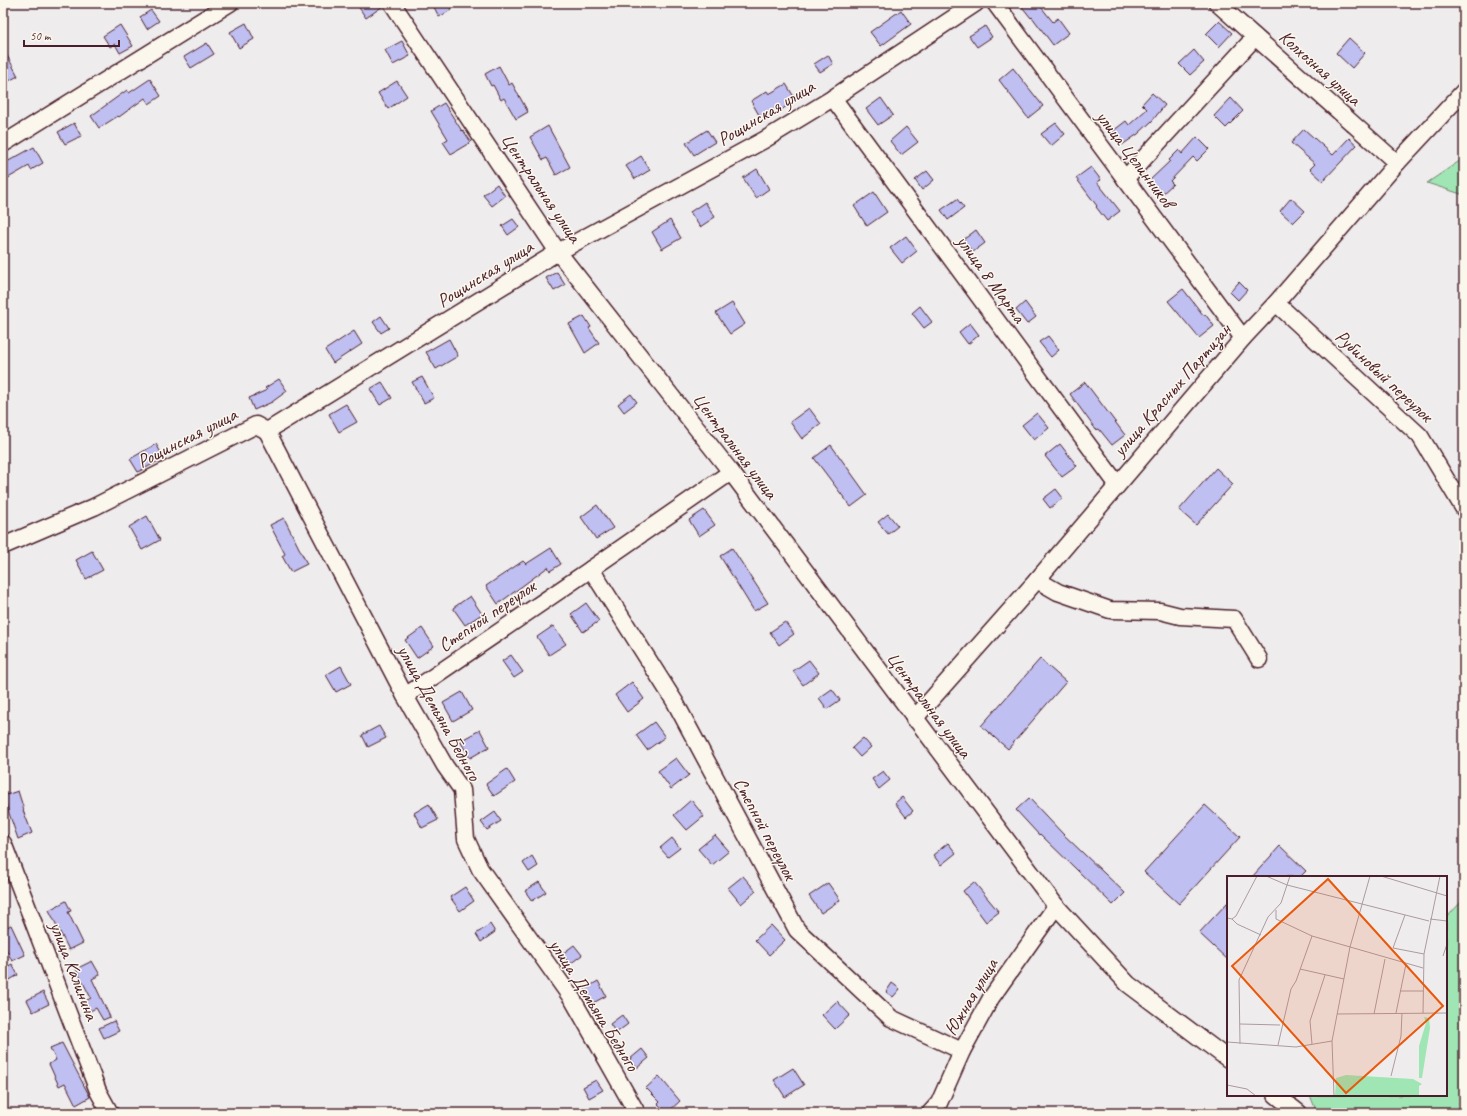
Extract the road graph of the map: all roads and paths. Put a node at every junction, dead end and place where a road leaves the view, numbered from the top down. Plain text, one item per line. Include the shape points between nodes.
1 (230, 3) edge
2 (392, 3) edge
3 (976, 3) edge
4 (995, 3) edge
5 (1218, 3) edge
6 (1255, 37) junction
7 (1464, 91) edge
8 (833, 98) junction
9 (3, 144) edge
10 (1397, 163) junction
11 (1125, 179) junction
12 (558, 252) junction
13 (1276, 303) junction
14 (1243, 338) junction
15 (267, 432) junction
16 (731, 472) junction
17 (1117, 484) junction
18 (1464, 510) edge
19 (3, 546) edge
20 (591, 569) junction
21 (1037, 580) junction
22 (1259, 659) dead end
23 (405, 696) junction
24 (914, 719) junction
25 (3, 843) edge
26 (1056, 906) junction
27 (962, 1051) junction
28 (1227, 1058) edge
29 (1277, 1096) edge
30 (110, 1113) edge
31 (637, 1113) edge
32 (930, 1113) edge
33 (1299, 1113) edge

1 - 9 street
2 - 12 street, Центральная улица
3 - 8 street, Рощинская улица
4 - 11 street, улица Целинников
5 - 6 street, Колхозная улица
6 - 10 street, Колхозная улица
6 - 11 street
7 - 10 street, улица Красных Партизан
8 - 12 street, Рощинская улица via 764,140
8 - 17 street, улица 8 Марта
10 - 13 street, улица Красных Партизан
11 - 14 street, улица Целинников
12 - 15 street, Рощинская улица
12 - 16 street, Центральная улица
13 - 14 street, улица Красных Партизан
13 - 18 street, Рубиновый переулок via 1420,436
14 - 17 street, улица Красных Партизан
15 - 19 street, Рощинская улица via 256,425 94,508
15 - 23 street, улица Демьяна Бедного
16 - 20 street, Степной переулок
16 - 24 street, Центральная улица
17 - 21 street, улица Красных Партизан
20 - 23 street, Степной переулок
20 - 27 street, Степной переулок via 675,702 797,930 891,1018
21 - 22 street via 1058,592 1110,610 1160,611 1180,616 1234,619
21 - 24 street, улица Красных Партизан
23 - 31 street, улица Демьяна Бедного via 445,766 462,790 466,840 480,869 572,1000
24 - 26 street, Центральная улица
25 - 30 street, улица Калинина via 98,1091
26 - 27 street, Южная улица via 991,998
26 - 28 street, Центральная улица via 1128,984
27 - 32 street, Южная улица via 939,1103
29 - 33 street

